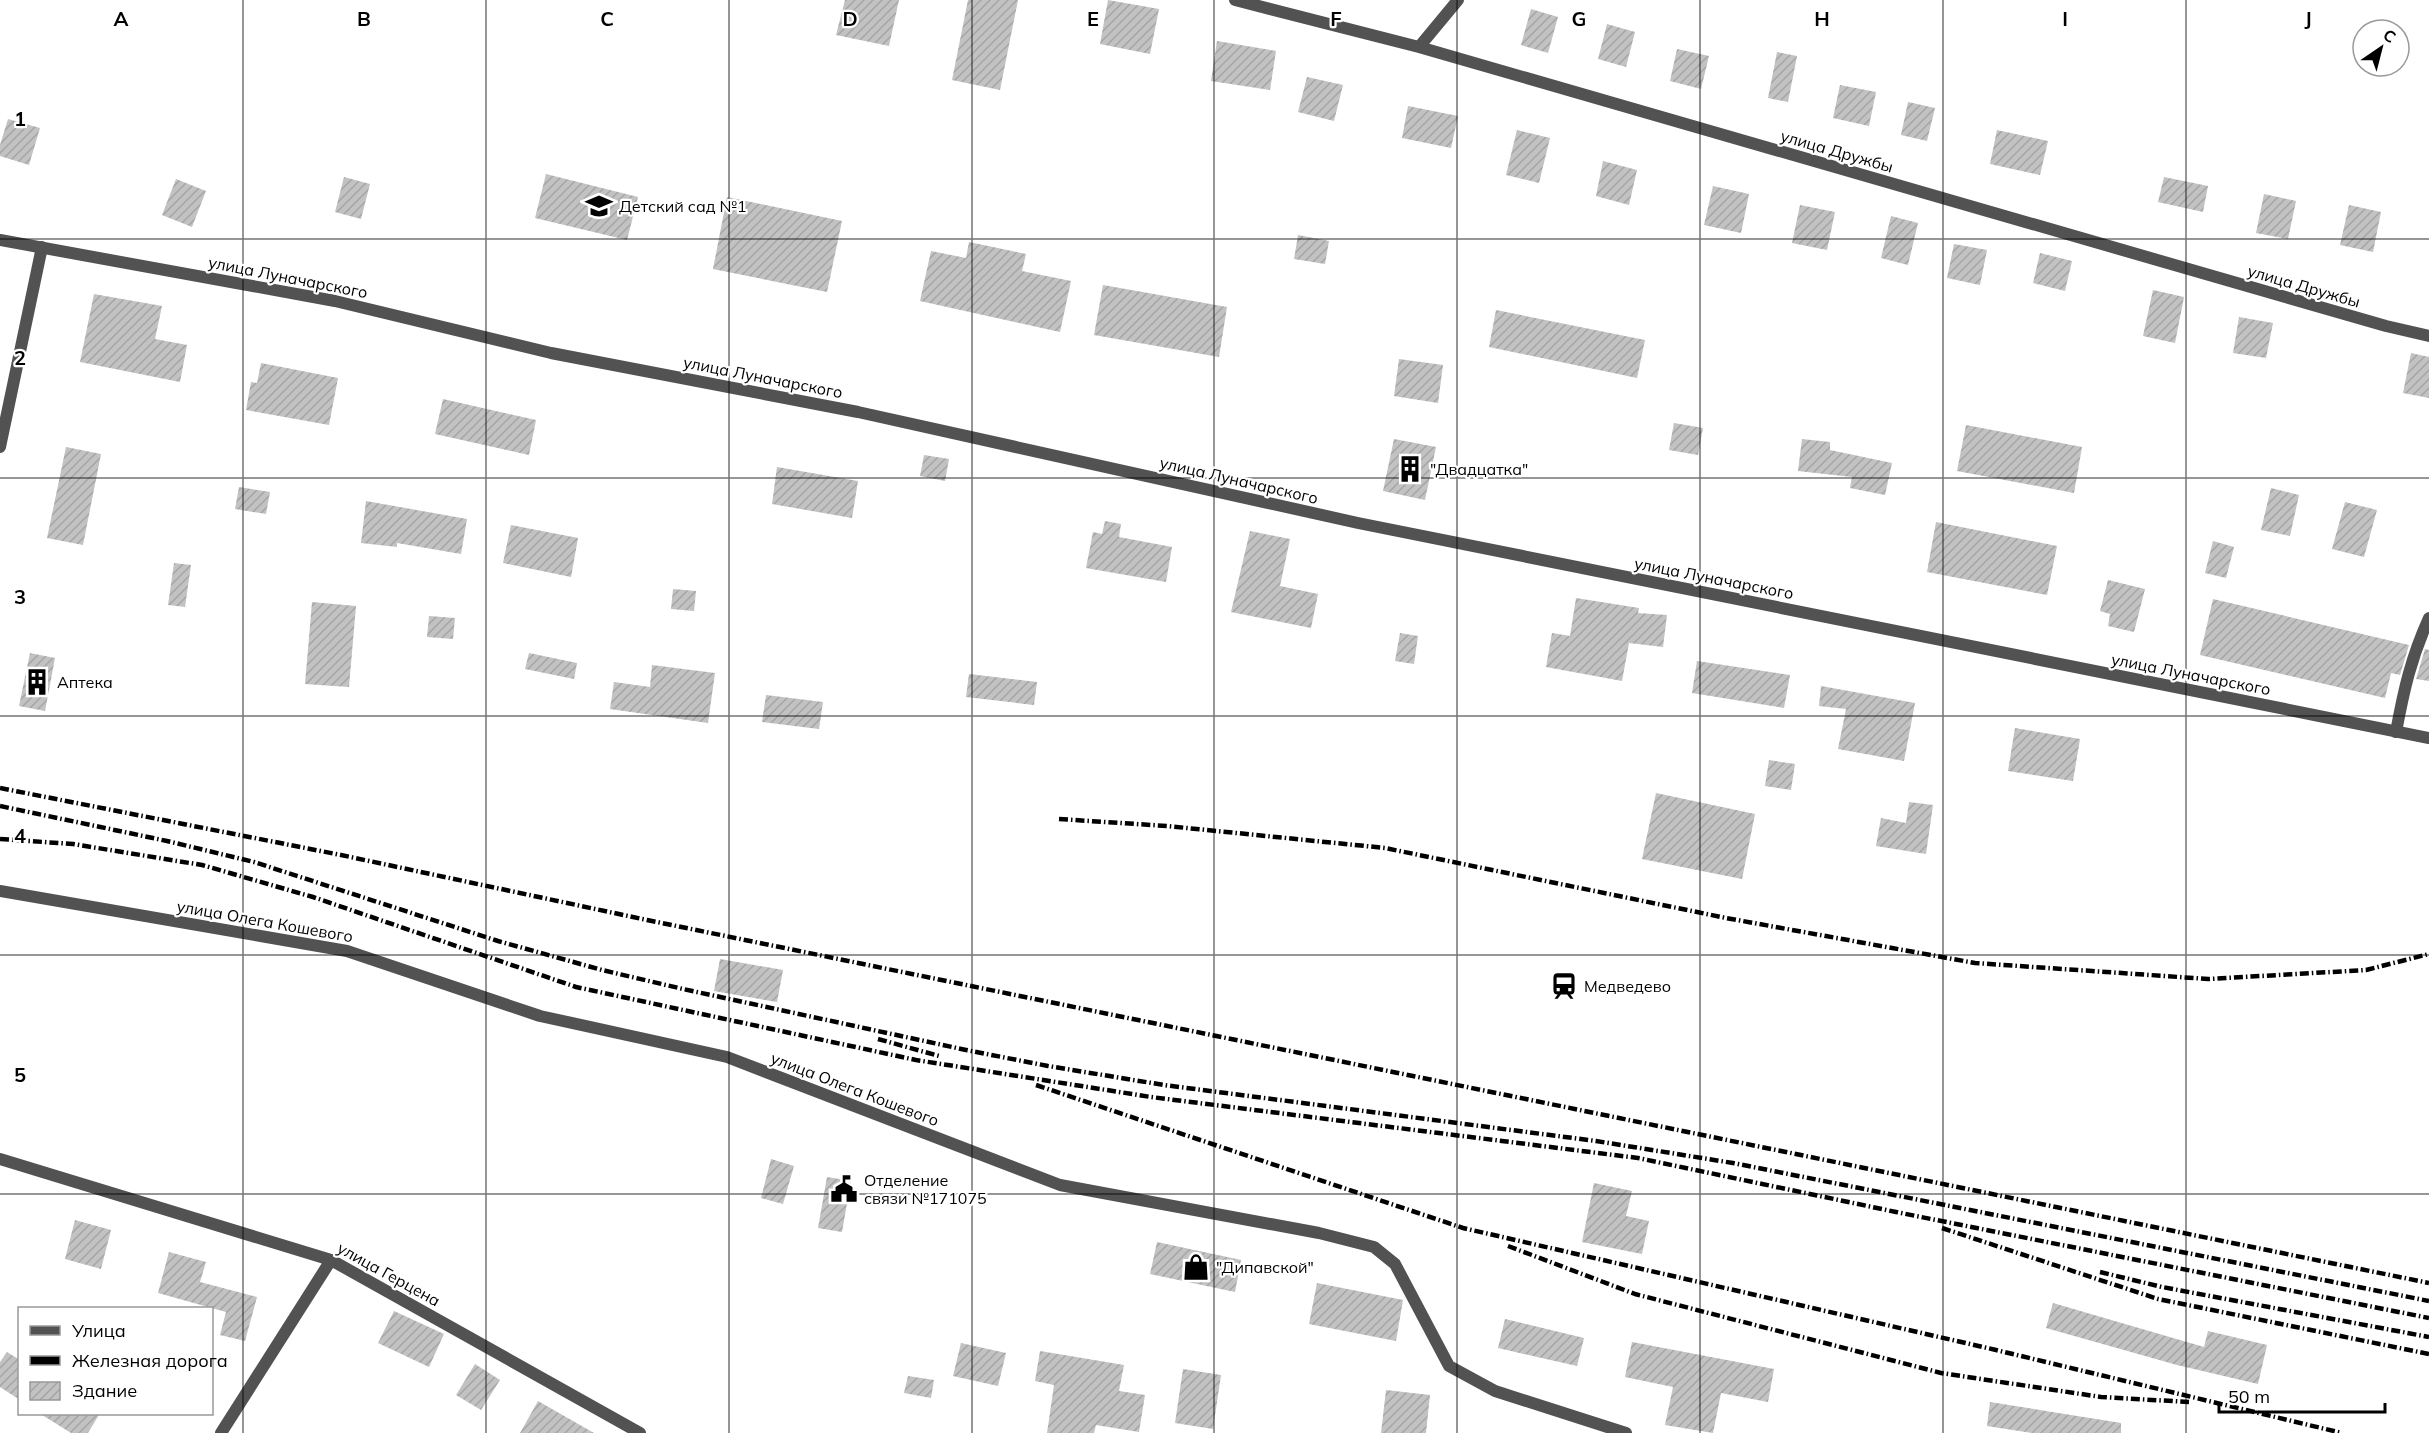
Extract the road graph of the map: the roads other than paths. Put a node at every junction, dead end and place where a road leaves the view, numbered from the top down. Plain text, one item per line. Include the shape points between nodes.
1 (1235, 0) edge
2 (1458, 0) edge
3 (1419, 47) junction
4 (0, 240) edge
5 (42, 247) junction
6 (2429, 336) edge
7 (0, 447) edge
8 (2429, 618) edge
9 (2396, 732) junction
10 (2429, 738) edge
11 (0, 891) edge
12 (0, 1159) edge
13 (332, 1260) junction
14 (221, 1433) edge
15 (640, 1433) edge
16 (1626, 1433) edge

1 - 3 street, улица Дружбы
2 - 3 street
3 - 6 street, улица Дружбы
4 - 5 street, улица Луначарского
5 - 7 street
5 - 9 street, улица Луначарского via 335,302 551,353 858,412 1358,524
8 - 9 street via 2414,652
9 - 10 street, улица Луначарского
11 - 16 street, улица Олега Кошевого via 347,951 540,1016 726,1057 1060,1185 1374,1247 1395,1264 1449,1366 1495,1391
12 - 13 street, улица Герцена
13 - 14 street
13 - 15 street, улица Герцена

